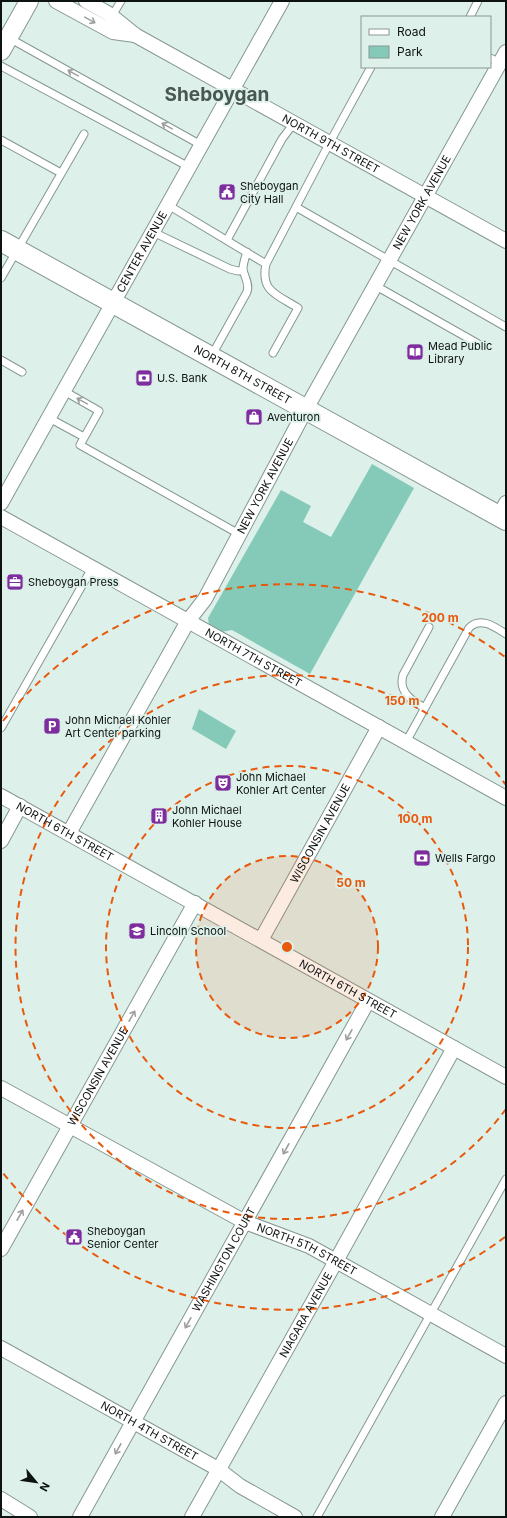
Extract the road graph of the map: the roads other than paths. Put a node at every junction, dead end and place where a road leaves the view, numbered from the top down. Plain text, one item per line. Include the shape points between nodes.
1 (29, 1) edge
2 (56, 1) edge
3 (86, 1) edge
4 (121, 1) edge
5 (282, 1) edge
6 (478, 1) edge
7 (112, 16) junction
8 (470, 16) edge
9 (135, 35) junction
10 (5, 44) edge
11 (499, 58) edge
12 (1, 66) edge
13 (371, 68) edge
14 (233, 88) junction
15 (294, 123) junction
16 (84, 134) dead end
17 (1, 140) edge
18 (330, 142) junction
19 (201, 145) junction
20 (189, 167) junction
21 (61, 173) junction
22 (426, 196) junction
23 (168, 206) junction
24 (296, 207) junction
25 (153, 232) junction
26 (228, 240) junction
27 (506, 241) edge
28 (9, 245) edge
29 (247, 252) junction
30 (389, 262) junction
31 (266, 264) junction
32 (243, 270) junction
33 (1, 278) edge
34 (376, 286) junction
35 (113, 303) junction
36 (506, 327) edge
37 (482, 346) dead end
38 (273, 353) dead end
39 (211, 357) junction
40 (1, 360) edge
41 (22, 372) dead end
42 (64, 391) junction
43 (306, 410) junction
44 (49, 418) junction
45 (84, 437) junction
46 (1, 503) edge
47 (504, 513) edge
48 (1, 517) edge
49 (239, 534) junction
50 (92, 568) junction
51 (188, 621) junction
52 (429, 627) dead end
53 (506, 634) edge
54 (425, 708) junction
55 (379, 727) junction
56 (1, 728) edge
57 (406, 742) junction
58 (1, 796) edge
59 (506, 798) edge
60 (20, 806) junction
61 (69, 833) junction
62 (1, 841) edge
63 (195, 903) junction
64 (261, 940) junction
65 (368, 1001) junction
66 (454, 1048) junction
67 (505, 1073) edge
68 (1, 1088) edge
69 (70, 1127) junction
70 (506, 1179) edge
71 (245, 1222) junction
72 (1, 1249) edge
73 (336, 1261) junction
74 (431, 1314) junction
75 (1, 1348) edge
76 (506, 1356) edge
77 (506, 1403) edge
78 (133, 1422) junction
79 (218, 1469) junction
80 (1, 1499) edge
81 (30, 1517) edge
82 (80, 1517) edge
83 (192, 1517) edge
84 (295, 1517) edge
85 (318, 1517) edge
86 (442, 1517) edge

1 - 10 street
2 -> 9 street, NORTH 9TH STREET via 113,32
3 - 7 street, NORTH 9TH STREET
4 - 7 lane
5 - 14 street, CENTER AVENUE
6 - 8 lane
7 - 9 street, NORTH 9TH STREET
9 - 14 street, NORTH 9TH STREET
19 -> 10 lane
11 - 22 street, NEW YORK AVENUE
12 - 20 lane
13 - 18 lane
14 - 15 street, NORTH 9TH STREET
14 - 19 street, CENTER AVENUE
15 - 18 street, NORTH 9TH STREET
15 - 26 lane via 282,139
16 - 21 lane
17 - 21 lane
18 - 22 street, NORTH 9TH STREET
18 - 24 lane
19 - 20 street, CENTER AVENUE
20 - 23 street, CENTER AVENUE
21 - 28 lane
22 - 27 street, NORTH 9TH STREET
22 - 30 street, NEW YORK AVENUE
23 - 25 street, CENTER AVENUE
23 - 26 lane
24 - 30 lane
24 - 31 lane
25 - 32 lane via 230,269
25 - 35 street, CENTER AVENUE
26 - 29 lane
28 - 33 lane
28 - 35 main road, NORTH 8TH STREET
29 - 31 lane
29 - 32 lane
30 - 34 street, NEW YORK AVENUE
30 - 36 lane
31 - 38 lane via 264,273 268,288 298,308
32 - 39 lane via 248,285 247,292
34 - 37 lane
34 - 43 street, NEW YORK AVENUE
35 - 39 main road, NORTH 8TH STREET
35 - 42 street, CENTER AVENUE
39 - 43 main road, NORTH 8TH STREET
40 - 41 lane
42 - 44 street, CENTER AVENUE
45 -> 42 lane via 99,411
43 - 47 main road, NORTH 8TH STREET
43 - 49 street, NEW YORK AVENUE
44 - 45 lane
44 - 46 street, CENTER AVENUE
45 - 49 lane via 80,445
48 - 50 street, NORTH 7TH STREET
49 - 51 street, NEW YORK AVENUE via 204,599
50 - 51 street, NORTH 7TH STREET
50 - 56 lane
51 - 55 street, NORTH 7TH STREET
51 - 61 street, NEW YORK AVENUE
52 - 54 lane via 402,681 406,695
53 - 54 lane via 490,625 480,622 473,624
54 - 57 lane
55 - 57 street, NORTH 7TH STREET
55 - 64 street, WISCONSIN AVENUE
57 - 59 street, NORTH 7TH STREET
58 - 60 street, NORTH 6TH STREET
60 - 61 street, NORTH 6TH STREET
60 - 62 street
61 - 63 street, NORTH 6TH STREET
63 - 64 street, NORTH 6TH STREET
69 -> 63 street, WISCONSIN AVENUE
64 - 65 street, NORTH 6TH STREET
65 - 66 street, NORTH 6TH STREET
65 -> 71 street, WASHINGTON COURT
66 - 67 street, NORTH 6TH STREET
66 - 73 street, NIAGARA AVENUE
68 - 69 street, NORTH 5TH STREET
69 - 71 street, NORTH 5TH STREET
72 -> 69 street, WISCONSIN AVENUE
70 - 74 lane
71 - 73 street, NORTH 5TH STREET via 309,1246
71 -> 78 street, WASHINGTON COURT
73 - 74 street, NORTH 5TH STREET
73 - 79 street, NIAGARA AVENUE
74 - 76 street, NORTH 5TH STREET
74 - 85 lane
75 - 78 street, NORTH 4TH STREET
77 - 86 street
78 - 79 street, NORTH 4TH STREET
78 -> 82 street, WASHINGTON COURT
79 - 83 street, NIAGARA AVENUE
79 - 84 street, NORTH 4TH STREET via 240,1486
80 - 81 street

